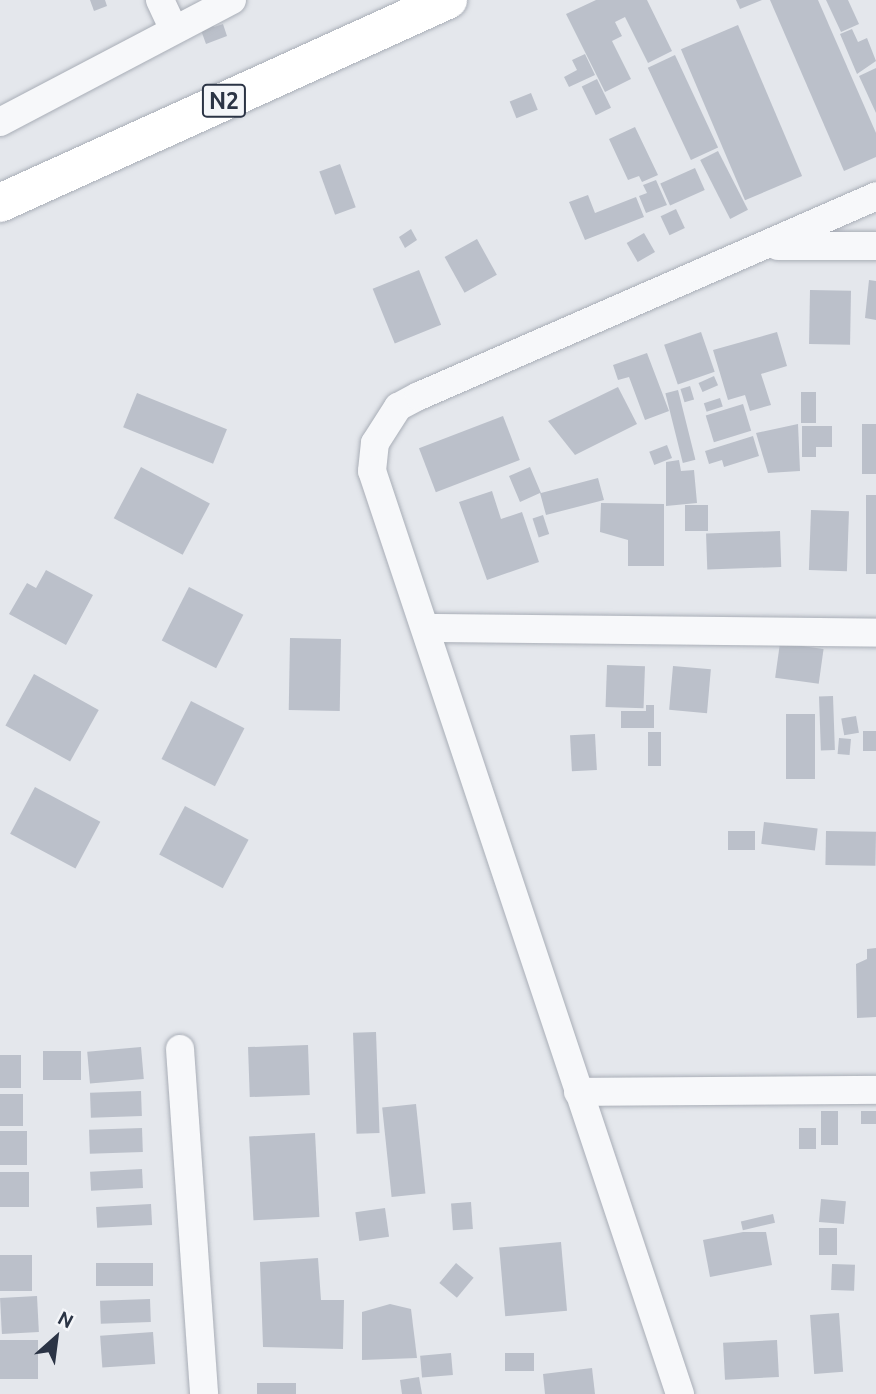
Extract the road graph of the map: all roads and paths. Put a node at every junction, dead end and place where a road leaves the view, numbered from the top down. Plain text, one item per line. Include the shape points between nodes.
1 (160, 0) edge
2 (232, 0) edge
3 (448, 0) edge
4 (173, 28) junction
5 (0, 122) edge
6 (876, 196) edge
7 (0, 203) edge
8 (769, 246) junction
9 (876, 246) edge
10 (428, 628) junction
11 (876, 633) edge
12 (180, 1049) dead end
13 (876, 1090) edge
14 (578, 1092) junction
15 (204, 1394) edge
16 (680, 1394) edge

1 - 4 street
2 - 4 street
3 - 7 main road, N2
4 - 5 street
6 - 8 street
8 - 9 street
8 - 10 street via 398,407 375,443 372,471
10 - 11 street
10 - 14 street
12 - 15 street
13 - 14 street
14 - 16 street

